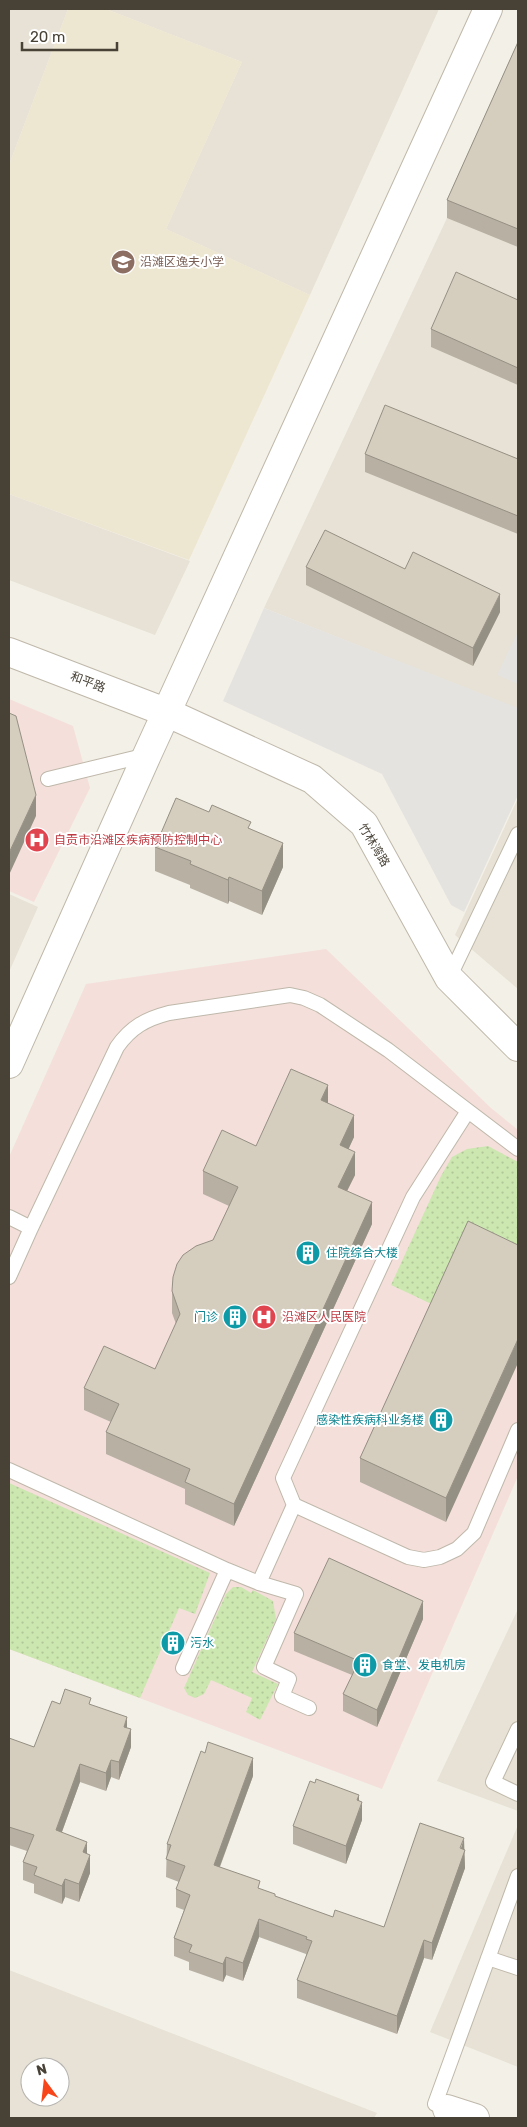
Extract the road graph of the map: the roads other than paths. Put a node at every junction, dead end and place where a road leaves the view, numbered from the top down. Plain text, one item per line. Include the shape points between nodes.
1 (488, 9) edge
2 (9, 652) edge
3 (168, 713) junction
4 (148, 755) junction
5 (48, 779) dead end
6 (518, 834) edge
7 (449, 978) junction
8 (518, 1047) edge
9 (9, 1064) edge
10 (468, 1111) junction
11 (518, 1149) edge
12 (9, 1217) edge
13 (31, 1228) junction
14 (9, 1277) edge
15 (518, 1430) edge
16 (9, 1470) edge
17 (294, 1505) junction
18 (226, 1570) junction
19 (259, 1583) junction
20 (183, 1668) dead end
21 (309, 1708) dead end
22 (518, 1729) edge
23 (518, 1794) edge
24 (518, 1876) edge
25 (488, 1958) junction
26 (518, 1968) edge
27 (441, 2107) joint
28 (475, 2118) edge

1 - 3 street
2 - 3 street, 和平路
3 - 4 street
3 - 7 street, 竹林湾路 via 312,779 364,824
4 - 5 lane
4 - 9 street
6 - 7 lane
7 - 8 street, 竹林湾路
10 - 11 lane
10 - 13 lane via 388,1050 304,998 290,995 159,1016 138,1024 117,1047
10 - 17 lane via 413,1197 283,1478
12 - 13 lane
13 - 14 lane
15 - 17 lane via 474,1533 457,1549 440,1557 424,1560 408,1556
16 - 18 lane
17 - 19 lane
18 - 19 lane
18 - 20 lane
19 - 21 lane via 296,1594 264,1667 289,1678 282,1696
22 - 23 lane via 493,1782
24 - 25 lane
25 - 26 lane
25 - 27 lane
27 - 28 street

